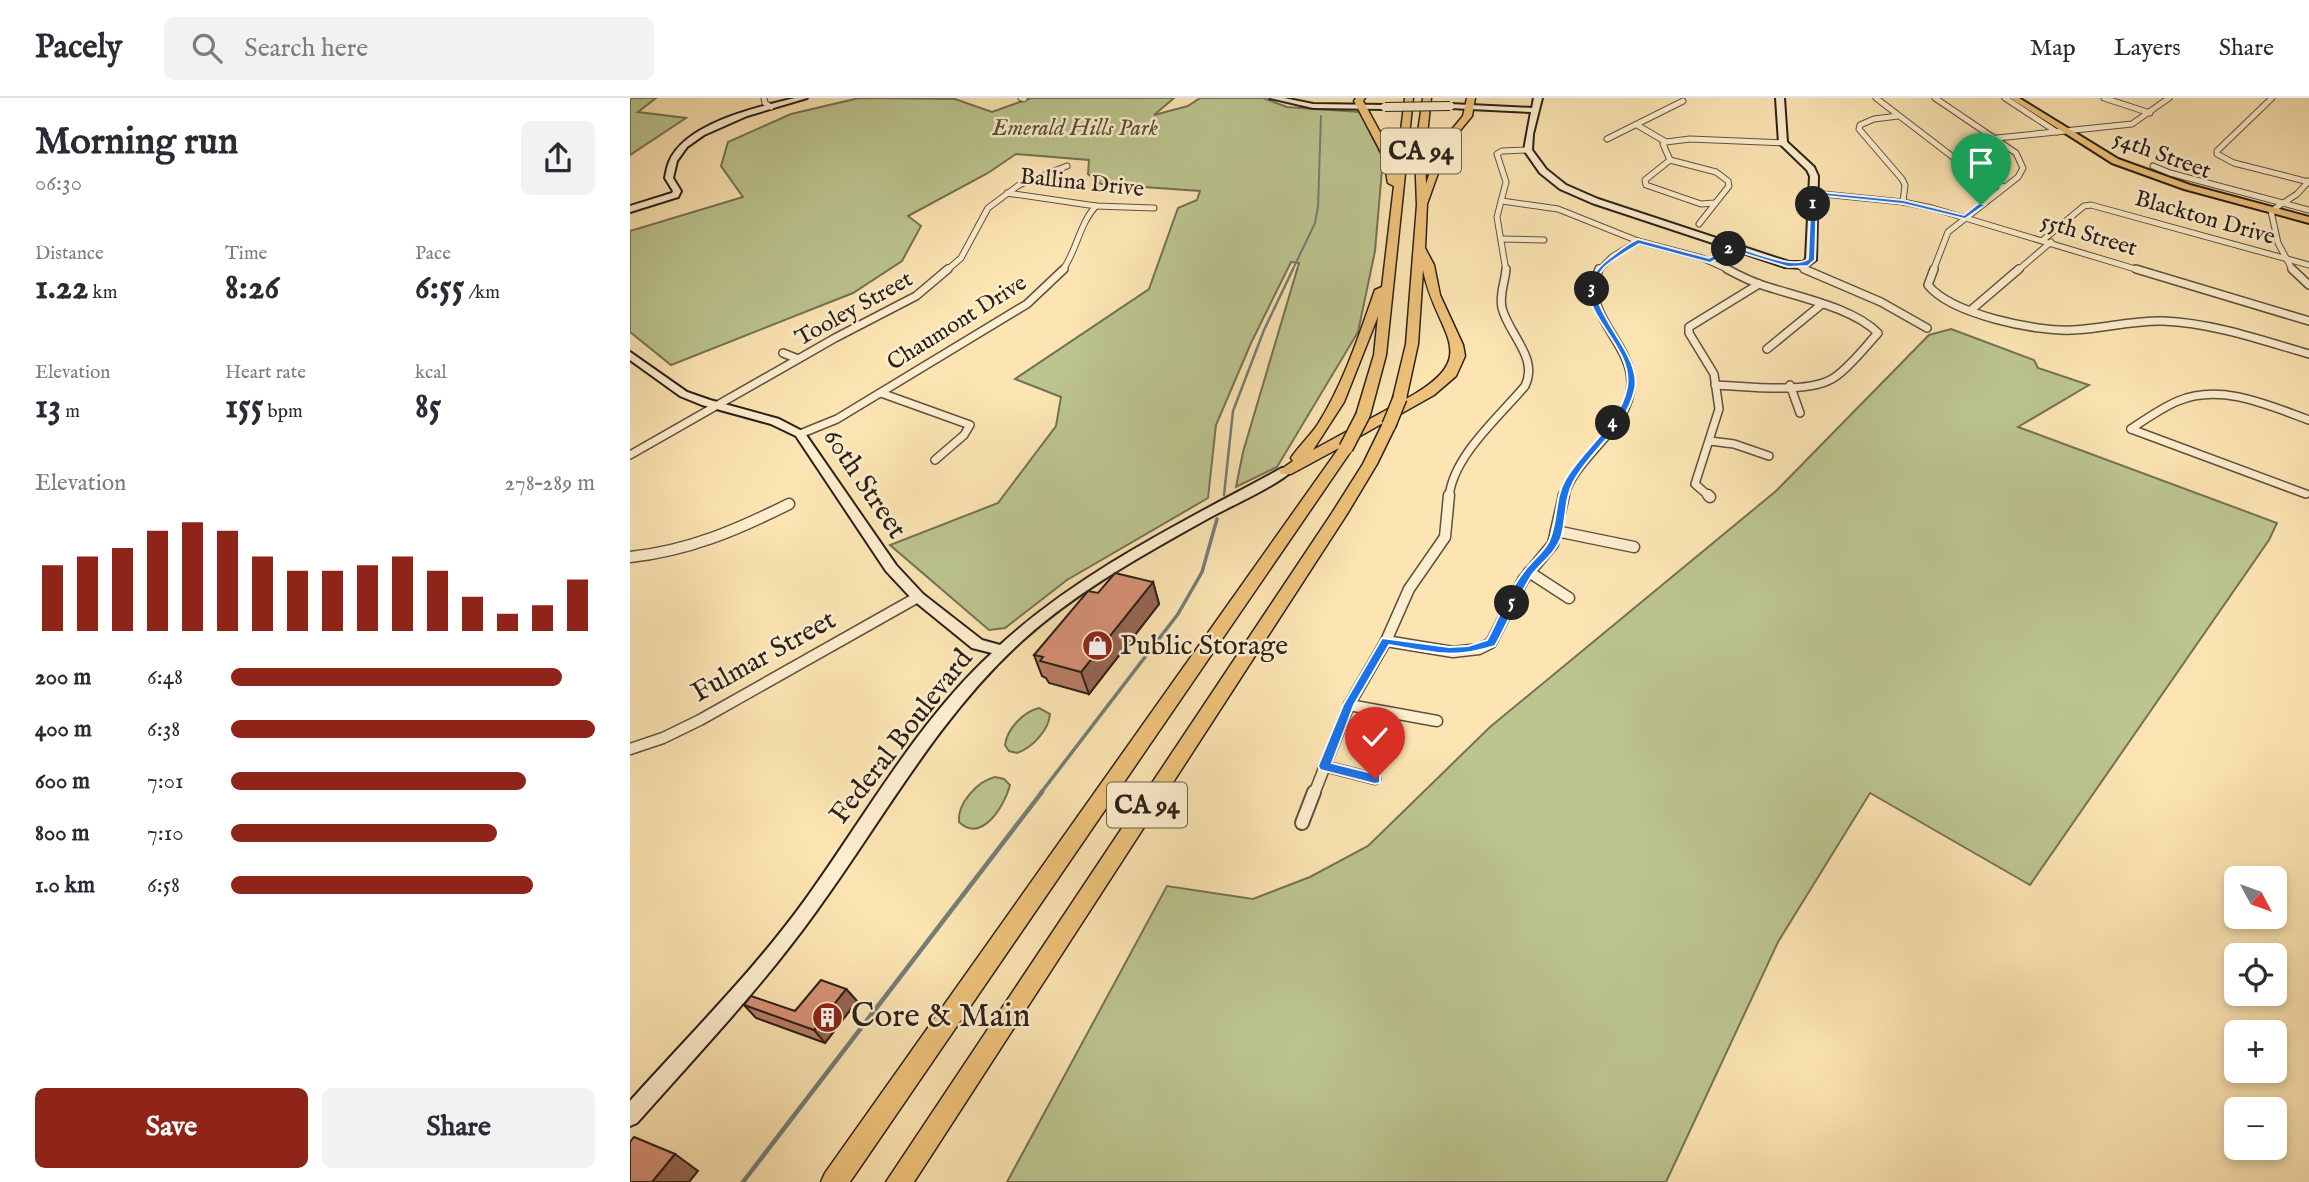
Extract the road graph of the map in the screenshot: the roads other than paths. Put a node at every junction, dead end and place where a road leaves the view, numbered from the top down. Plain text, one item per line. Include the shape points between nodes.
1 (764, 98) edge
2 (803, 98) edge
3 (1274, 98) edge
4 (1409, 98) edge
5 (1427, 98) edge
6 (1538, 98) edge
7 (1780, 98) edge
8 (1876, 98) edge
9 (1935, 98) edge
10 (2005, 98) edge
11 (2014, 98) edge
12 (2025, 98) edge
13 (2104, 98) edge
14 (2169, 98) edge
15 (2272, 98) edge
16 (1683, 101) dead end
17 (1472, 102) edge
18 (1361, 103) edge
19 (771, 107) junction
20 (1536, 110) junction
21 (2150, 113) junction
22 (1898, 116) junction
23 (1637, 125) junction
24 (2078, 132) junction
25 (2063, 133) junction
26 (1997, 138) junction
27 (1607, 139) dead end
28 (1666, 142) junction
29 (1783, 143) junction
30 (1528, 150) junction
31 (1670, 160) junction
32 (1067, 166) dead end
33 (2153, 166) dead end
34 (2309, 181) edge
35 (2004, 187) junction
36 (1006, 193) junction
37 (1813, 193) junction
38 (1502, 201) junction
39 (1903, 202) junction
40 (1715, 203) junction
41 (1396, 204) junction
42 (1422, 205) junction
43 (1096, 206) junction
44 (2276, 207) junction
45 (1154, 208) dead end
46 (630, 209) edge
47 (2309, 210) edge
48 (1965, 217) junction
49 (2309, 218) edge
50 (1699, 224) dead end
51 (1502, 239) junction
52 (1544, 240) dead end
53 (1638, 241) junction
54 (2047, 241) junction
55 (1419, 248) junction
56 (1732, 248) junction
57 (2284, 258) junction
58 (1710, 261) junction
59 (2309, 265) edge
60 (1799, 266) junction
61 (1389, 270) junction
62 (1759, 284) junction
63 (2309, 285) edge
64 (1822, 304) junction
65 (1971, 310) junction
66 (2309, 321) edge
67 (1927, 328) dead end
68 (1767, 349) dead end
69 (783, 353) dead end
70 (2309, 354) edge
71 (630, 355) edge
72 (798, 359) junction
73 (1715, 384) junction
74 (1790, 385) junction
75 (881, 393) junction
76 (717, 405) junction
77 (1800, 413) dead end
78 (2309, 420) edge
79 (800, 434) junction
80 (1710, 441) junction
81 (630, 455) edge
82 (1769, 456) dead end
83 (935, 460) dead end
84 (1286, 471) junction
85 (2306, 494) dead end
86 (1710, 497) dead end
87 (789, 505) dead end
88 (1556, 531) junction
89 (1633, 547) dead end
90 (630, 557) edge
91 (1529, 572) junction
92 (918, 597) junction
93 (1569, 598) dead end
94 (1386, 641) junction
95 (1002, 651) junction
96 (1349, 705) junction
97 (1437, 721) dead end
98 (630, 749) edge
99 (1324, 766) junction
100 (1375, 779) dead end
101 (1302, 822) dead end
102 (630, 1116) edge
103 (834, 1182) edge
104 (899, 1182) edge

1 - 19 street
2 - 19 street
3 - 18 street via 1313,106
4 - 41 highway, CA 94
5 - 42 highway, CA 94 via 1420,152
6 - 20 street
7 - 29 street
8 - 22 street
9 - 26 street
10 - 25 street
11 - 25 main road, 54th Street
12 - 24 main road, 54th Street
13 - 21 street
14 - 21 street
15 - 34 street via 2217,151 2220,157
16 - 23 street
17 - 18 street, bridge via 1385,107
17 - 20 street
17 - 42 highway via 1466,118 1442,147
18 - 41 highway via 1388,156
19 - 46 street via 729,120 696,137 676,156 669,171 675,195
20 - 30 street
21 - 24 street via 2125,126
22 - 35 street via 1979,177
22 - 39 street via 1869,120 1859,129 1902,179
23 - 27 street
23 - 28 street
24 - 25 street
24 - 44 main road, 54th Street via 2154,173
25 - 26 street
25 - 44 main road, 54th Street via 2148,174
26 - 35 street via 2022,164 2019,176
28 - 29 street
28 - 31 street
29 - 37 street via 1811,169
30 - 38 street via 1497,154 1506,176
30 - 56 street via 1543,171 1563,187
31 - 40 street via 1721,175 1729,186
31 - 40 street via 1645,180 1646,185 1701,204
32 - 36 street, Tooley Street
33 - 44 street
34 - 44 street
35 - 48 street
36 - 43 street, Ballina Drive
36 - 72 street, Tooley Street via 989,208 966,250 937,281 904,304
37 - 39 street, 55th Street
37 - 60 street via 1811,260
38 - 51 street via 1497,217
38 - 53 street via 1558,209
39 - 48 street, 55th Street
40 - 50 street
41 - 61 highway, CA 94
42 - 55 highway, CA 94
43 - 45 street, Ballina Drive
43 - 75 street, Chaumont Drive via 1083,220 1073,254 1045,289 1002,321
44 - 47 street
44 - 49 main road, 54th Street
44 - 57 street
48 - 54 street, 55th Street
48 - 65 street via 1948,232 1928,285 1937,296
51 - 52 street
51 - 94 street via 1506,258 1500,298 1503,312 1531,374 1451,480 1445,537 1409,589
53 - 58 street
53 - 88 street via 1601,268 1591,286 1594,304 1623,352 1631,386 1624,410 1571,478 1562,496
54 - 57 street, Blackton Drive via 2084,206 2091,205
54 - 65 street
54 - 66 street, 55th Street
55 - 84 highway via 1457,345 1459,356 1451,373 1429,392
55 - 104 highway, CA 94, bridge via 1412,344 1401,398 1370,464
56 - 58 street
56 - 60 street
57 - 59 street, Blackton Drive
57 - 63 street via 2295,276
58 - 62 street
60 - 67 street
61 - 84 highway via 1353,369 1310,446
61 - 103 highway, CA 94, bridge via 1380,355 1363,415 1346,447
62 - 64 street
62 - 73 street via 1689,327
64 - 68 street
64 - 74 street via 1878,332 1828,381
65 - 70 street via 2054,331 2121,322 2196,324
69 - 72 street
71 - 76 street, 60th Street via 691,398
72 - 76 street, Tooley Street
73 - 74 street
73 - 80 street via 1719,409
74 - 77 street
75 - 79 street, Chaumont Drive
75 - 83 street via 970,425
76 - 79 street, 60th Street via 784,423
76 - 81 street, Tooley Street
78 - 85 street via 2248,399 2201,395 2179,400 2131,429
79 - 92 street, 60th Street via 891,568
80 - 82 street
80 - 86 street via 1695,484
84 - 95 street, Federal Boulevard via 1093,581
87 - 90 street via 691,549
88 - 89 street
88 - 91 street via 1547,555
91 - 93 street
91 - 94 street via 1485,647 1449,651
92 - 95 street, 60th Street via 977,644
92 - 98 street, Fulmar Street via 700,720
94 - 96 street
95 - 102 street, Federal Boulevard via 936,726 781,944
96 - 97 street
96 - 99 street
99 - 100 street
99 - 101 street

